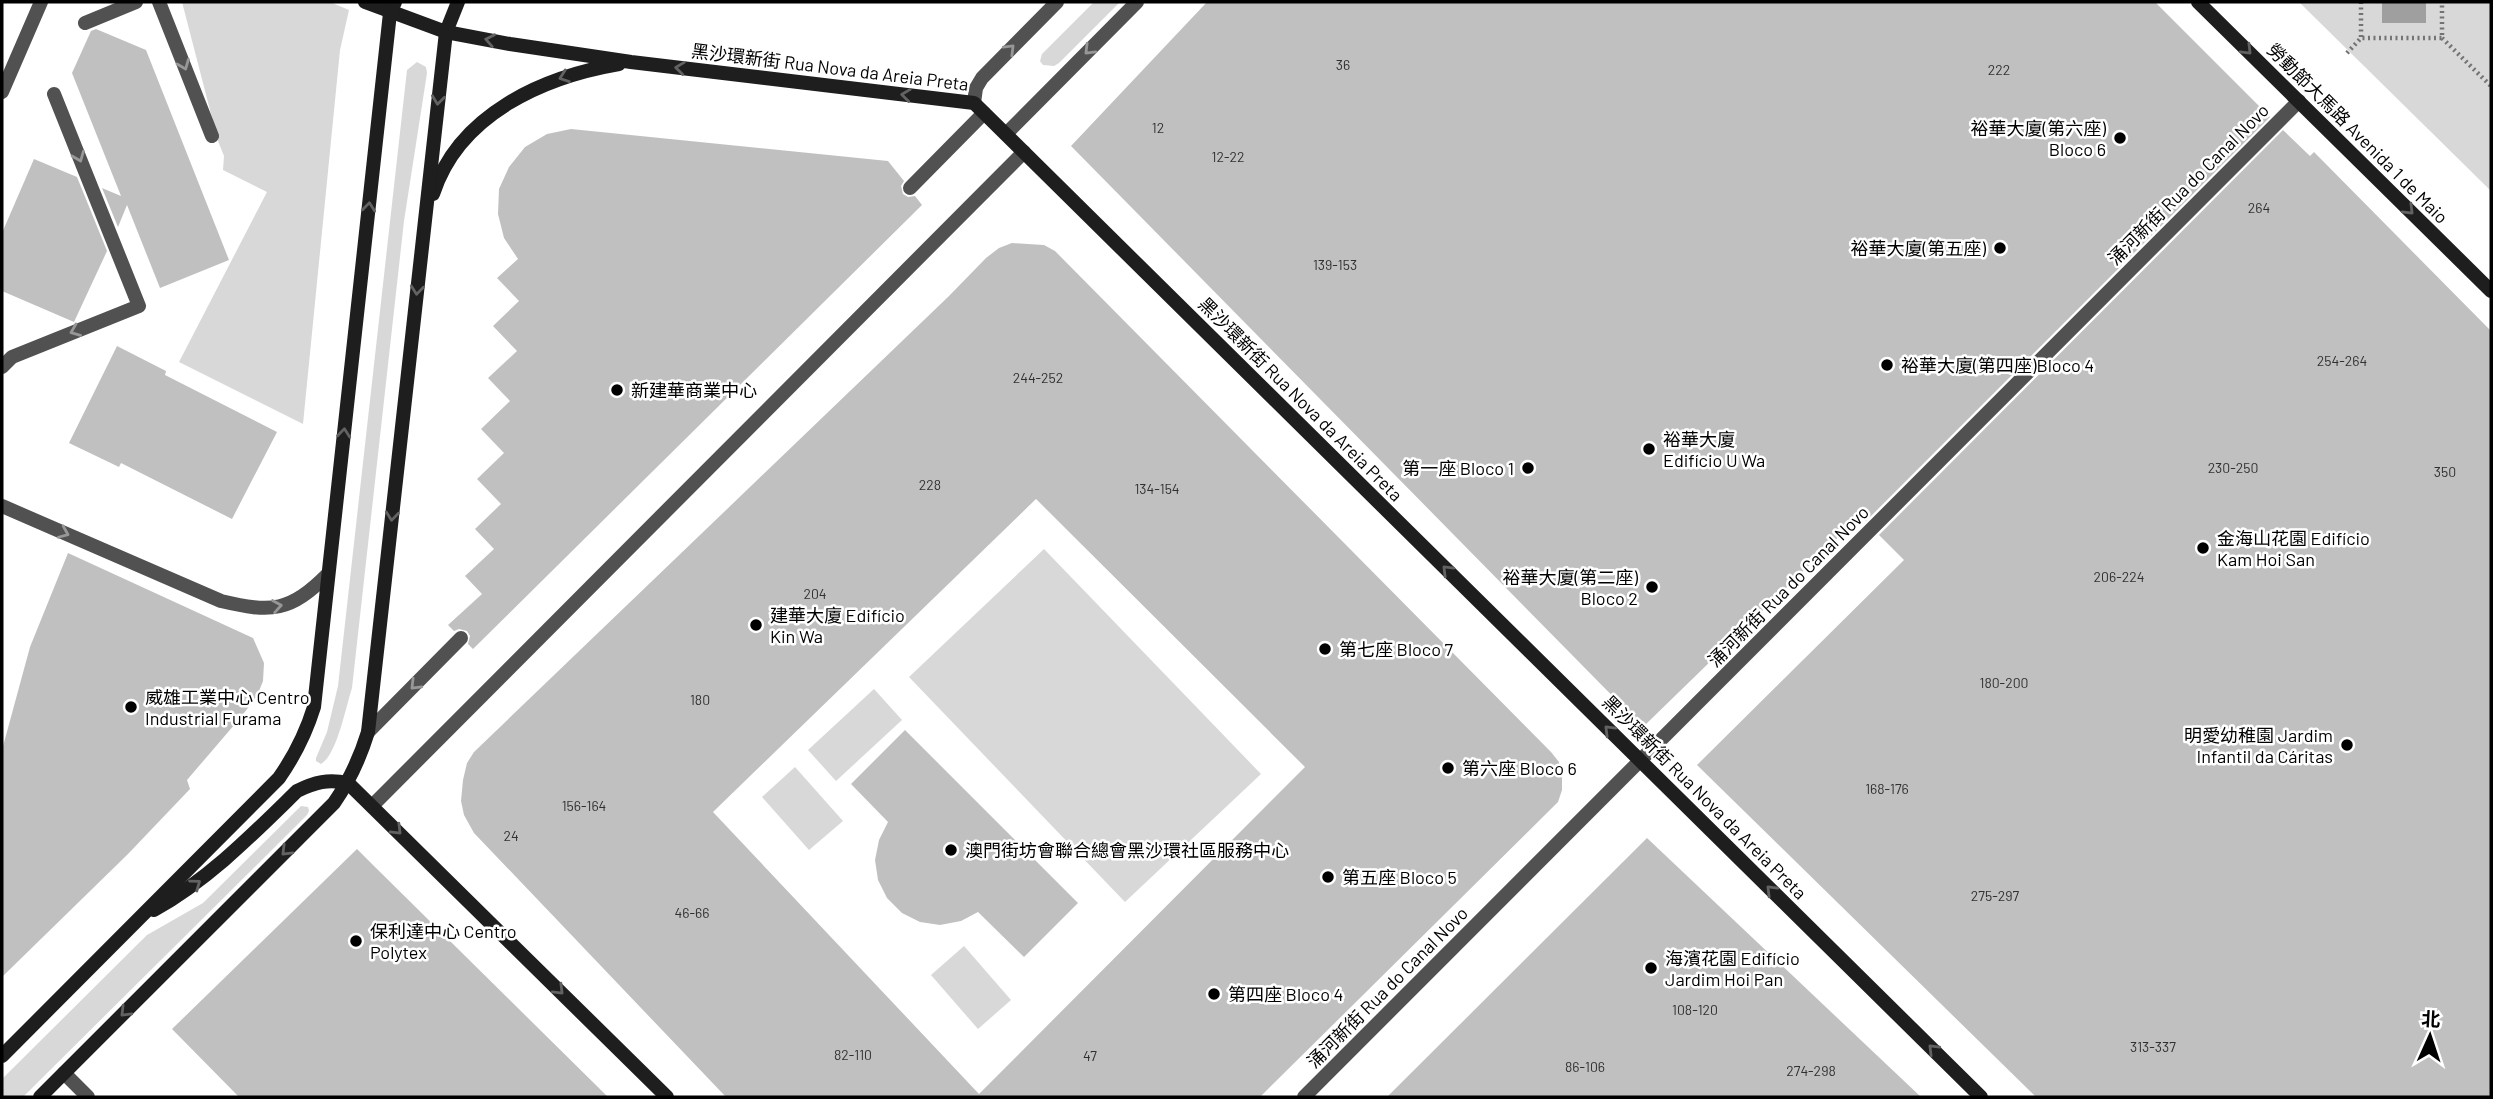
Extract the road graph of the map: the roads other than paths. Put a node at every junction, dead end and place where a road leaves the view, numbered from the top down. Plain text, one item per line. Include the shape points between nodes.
1 (41, 2) edge
2 (136, 2) edge
3 (159, 2) edge
4 (365, 2) edge
5 (458, 2) edge
6 (1058, 2) edge
7 (1137, 2) edge
8 (2198, 2) edge
9 (393, 7) edge
10 (85, 23) dead end
11 (446, 32) junction
12 (631, 62) junction
13 (2, 92) edge
14 (54, 94) dead end
15 (2299, 101) junction
16 (979, 108) junction
17 (1006, 134) junction
18 (212, 136) dead end
19 (1024, 152) junction
20 (910, 188) dead end
21 (424, 222) junction
22 (2491, 291) edge
23 (2, 368) edge
24 (2, 506) edge
25 (328, 574) junction
26 (461, 638) dead end
27 (368, 732) junction
28 (1641, 761) junction
29 (348, 783) junction
30 (372, 806) junction
31 (138, 919) junction
32 (2, 1056) edge
33 (64, 1073) junction
34 (40, 1097) edge
35 (88, 1097) edge
36 (667, 1097) edge
37 (1304, 1097) edge
38 (1981, 1097) edge

1 - 13 street
2 - 10 street
3 -> 18 street
4 - 9 main road, 黑沙環新街 Rua Nova da Areia Preta
5 - 11 main road
16 -> 6 street via 976,88 982,78
7 -> 17 street
8 -> 15 main road, 勞動節大馬路 Avenida 1 de Maio
9 - 11 main road, 黑沙環新街 Rua Nova da Areia Preta
25 -> 9 main road
12 -> 11 main road, 黑沙環新街 Rua Nova da Areia Preta
11 -> 21 main road
16 -> 12 main road, 黑沙環新街 Rua Nova da Areia Preta
12 -> 21 main road via 583,70 539,86 497,110 460,143 438,180
14 -> 23 street via 139,306 12,357
15 -> 22 main road, 勞動節大馬路 Avenida 1 de Maio
15 - 28 street, 涌河新街 Rua do Canal Novo
16 - 17 main road, 黑沙環新街 Rua Nova da Areia Preta
16 - 20 street
17 - 19 main road, 黑沙環新街 Rua Nova da Areia Preta
28 -> 19 main road, 黑沙環新街 Rua Nova da Areia Preta
19 - 30 street
21 -> 27 main road
24 -> 25 street via 221,601 253,609 282,607 308,594
25 - 31 main road via 314,707 295,756 279,778
26 -> 27 street
27 - 29 main road
28 - 37 street, 涌河新街 Rua do Canal Novo
38 -> 28 main road, 黑沙環新街 Rua Nova da Areia Preta
29 - 30 main road
31 -> 29 main road via 209,875 297,791 315,782
29 -> 33 main road via 334,803
30 -> 36 main road
31 - 32 main road
33 - 34 main road
33 - 35 street

